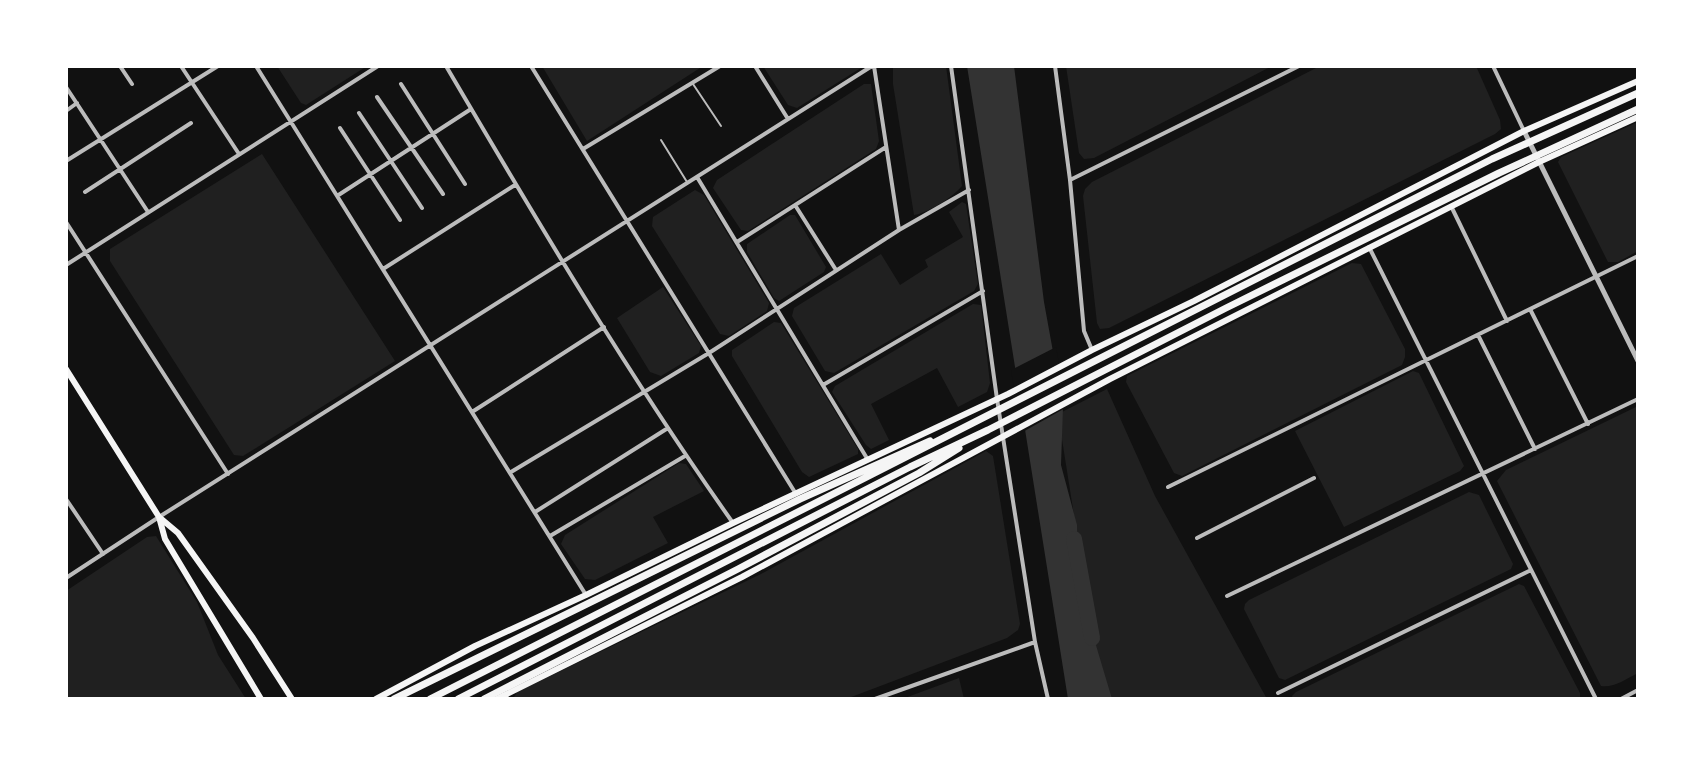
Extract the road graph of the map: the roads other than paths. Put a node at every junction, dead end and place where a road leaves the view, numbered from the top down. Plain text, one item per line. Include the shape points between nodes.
1 (120, 66) edge
2 (181, 66) edge
3 (256, 66) edge
4 (378, 66) edge
5 (446, 66) edge
6 (531, 66) edge
7 (720, 66) edge
8 (755, 66) edge
9 (873, 66) edge
10 (951, 66) edge
11 (1055, 66) edge
12 (1299, 66) edge
13 (1493, 66) edge
14 (215, 67) edge
15 (1638, 81) edge
16 (192, 83) junction
17 (692, 83) junction
18 (132, 84) dead end
19 (401, 84) dead end
20 (66, 87) edge
21 (1638, 93) edge
22 (377, 97) dead end
23 (77, 103) junction
24 (471, 109) junction
25 (1638, 109) edge
26 (66, 111) edge
27 (359, 113) dead end
28 (1638, 117) edge
29 (788, 119) junction
30 (290, 120) junction
31 (191, 123) dead end
32 (721, 126) dead end
33 (340, 128) dead end
34 (1524, 131) junction
35 (432, 134) junction
36 (100, 139) junction
37 (661, 140) dead end
38 (886, 147) junction
39 (411, 148) junction
40 (583, 149) junction
41 (239, 154) junction
42 (392, 160) junction
43 (66, 161) edge
44 (1539, 162) junction
45 (120, 169) junction
46 (370, 174) junction
47 (697, 177) junction
48 (1070, 180) junction
49 (687, 183) junction
50 (465, 184) dead end
51 (515, 185) junction
52 (969, 190) junction
53 (85, 192) dead end
54 (443, 194) dead end
55 (337, 196) junction
56 (795, 205) junction
57 (1451, 206) junction
58 (422, 208) dead end
59 (148, 212) junction
60 (400, 220) dead end
61 (627, 221) junction
62 (66, 222) edge
63 (899, 230) junction
64 (736, 243) junction
65 (1369, 247) junction
66 (86, 252) junction
67 (1638, 256) edge
68 (564, 261) junction
69 (66, 265) edge
70 (383, 269) junction
71 (836, 270) junction
72 (1595, 277) junction
73 (983, 290) junction
74 (776, 308) junction
75 (1530, 309) junction
76 (1507, 321) junction
77 (604, 327) junction
78 (1478, 335) junction
79 (431, 345) junction
80 (1092, 350) junction
81 (709, 353) junction
82 (1426, 360) junction
83 (1638, 361) edge
84 (66, 369) edge
85 (823, 385) junction
86 (645, 392) junction
87 (997, 399) junction
88 (1638, 399) edge
89 (472, 412) junction
90 (984, 419) junction
91 (1588, 424) junction
92 (668, 428) junction
93 (988, 430) junction
94 (1004, 436) junction
95 (1535, 449) junction
96 (686, 456) junction
97 (868, 460) junction
98 (510, 473) junction
99 (228, 474) junction
100 (1483, 474) junction
101 (1314, 478) dead end
102 (1168, 487) dead end
103 (796, 494) junction
104 (66, 499) edge
105 (535, 512) junction
106 (159, 517) junction
107 (733, 523) junction
108 (550, 536) junction
109 (1197, 538) dead end
110 (103, 554) junction
111 (1531, 570) junction
112 (66, 578) edge
113 (586, 595) junction
114 (1227, 596) dead end
115 (1035, 642) junction
116 (1638, 690) edge
117 (1278, 693) dead end
118 (261, 699) edge
119 (292, 699) edge
120 (376, 699) edge
121 (394, 699) edge
122 (430, 699) edge
123 (458, 699) edge
124 (484, 699) edge
125 (498, 699) edge
126 (875, 699) edge
127 (1048, 699) edge
128 (1596, 699) edge
129 (1621, 699) edge

1 - 18 street
2 - 16 street
3 - 30 street
4 - 30 street
5 - 24 street
6 - 40 street
7 - 17 street
8 - 29 street
9 - 29 street
9 - 38 street
10 - 52 street
11 - 48 street
12 - 48 street
13 - 34 street
14 - 16 street
15 - 34 main road
16 - 36 street
16 - 41 street
17 - 32 lane
17 - 40 street
19 - 35 street
20 - 23 street
21 - 90 highway via 1492,159
22 - 39 street
23 - 26 street
23 - 36 street
24 - 35 street
24 - 51 street
25 - 93 highway via 1499,173
27 - 42 street
28 - 44 main road
29 - 47 street
30 - 41 street
30 - 55 street
31 - 45 street
33 - 46 street
34 - 44 street
34 - 80 main road
35 - 39 street
35 - 50 street
36 - 43 street
36 - 45 street
37 - 49 lane
38 - 56 street
38 - 63 street
39 - 42 street
39 - 54 street
40 - 61 street
41 - 59 street
42 - 46 street
42 - 58 street
44 - 57 main road
44 - 72 street
45 - 53 street
45 - 59 street
46 - 55 street
46 - 60 street
47 - 49 street
47 - 64 street
48 - 80 street via 1084,331
49 - 61 street
51 - 68 street
51 - 70 street
52 - 63 street
52 - 73 street
55 - 70 street
56 - 64 street
56 - 71 street
57 - 65 main road
57 - 76 street
59 - 66 street
61 - 68 street
61 - 81 street
62 - 66 street
63 - 71 street
64 - 74 street
65 - 82 street
65 - 94 main road
66 - 69 street
66 - 99 street
67 - 72 street
68 - 77 street
68 - 79 street
70 - 79 street
71 - 74 street
72 - 75 street
72 - 83 street
73 - 85 street
73 - 87 street
74 - 81 street
74 - 85 street
75 - 76 street
75 - 91 street
76 - 78 street
77 - 86 street
77 - 89 street
78 - 82 street
78 - 95 street
79 - 89 street
79 - 99 street
80 - 87 main road
81 - 86 street
81 - 103 street
82 - 100 street
82 - 102 street
84 - 106 main road
85 - 97 street
86 - 92 street
86 - 98 street
87 - 94 street
87 - 97 main road
88 - 91 street
89 - 98 street
90 - 121 highway via 800,499
90 - 122 highway
91 - 95 street
92 - 96 street
92 - 105 street
93 - 123 highway
93 - 124 highway via 919,473
94 - 115 street
94 - 125 main road via 742,577
95 - 100 street
96 - 107 street
96 - 108 street
97 - 103 main road
98 - 105 street
99 - 106 street
100 - 111 street
100 - 114 street
101 - 109 street
103 - 107 main road
104 - 110 street
105 - 108 street
106 - 110 street
106 - 118 main road via 165,539
106 - 119 main road via 178,533
107 - 113 main road
108 - 113 street
110 - 112 street
111 - 117 street
111 - 128 street
113 - 120 main road
115 - 126 street
115 - 127 street
116 - 129 street

